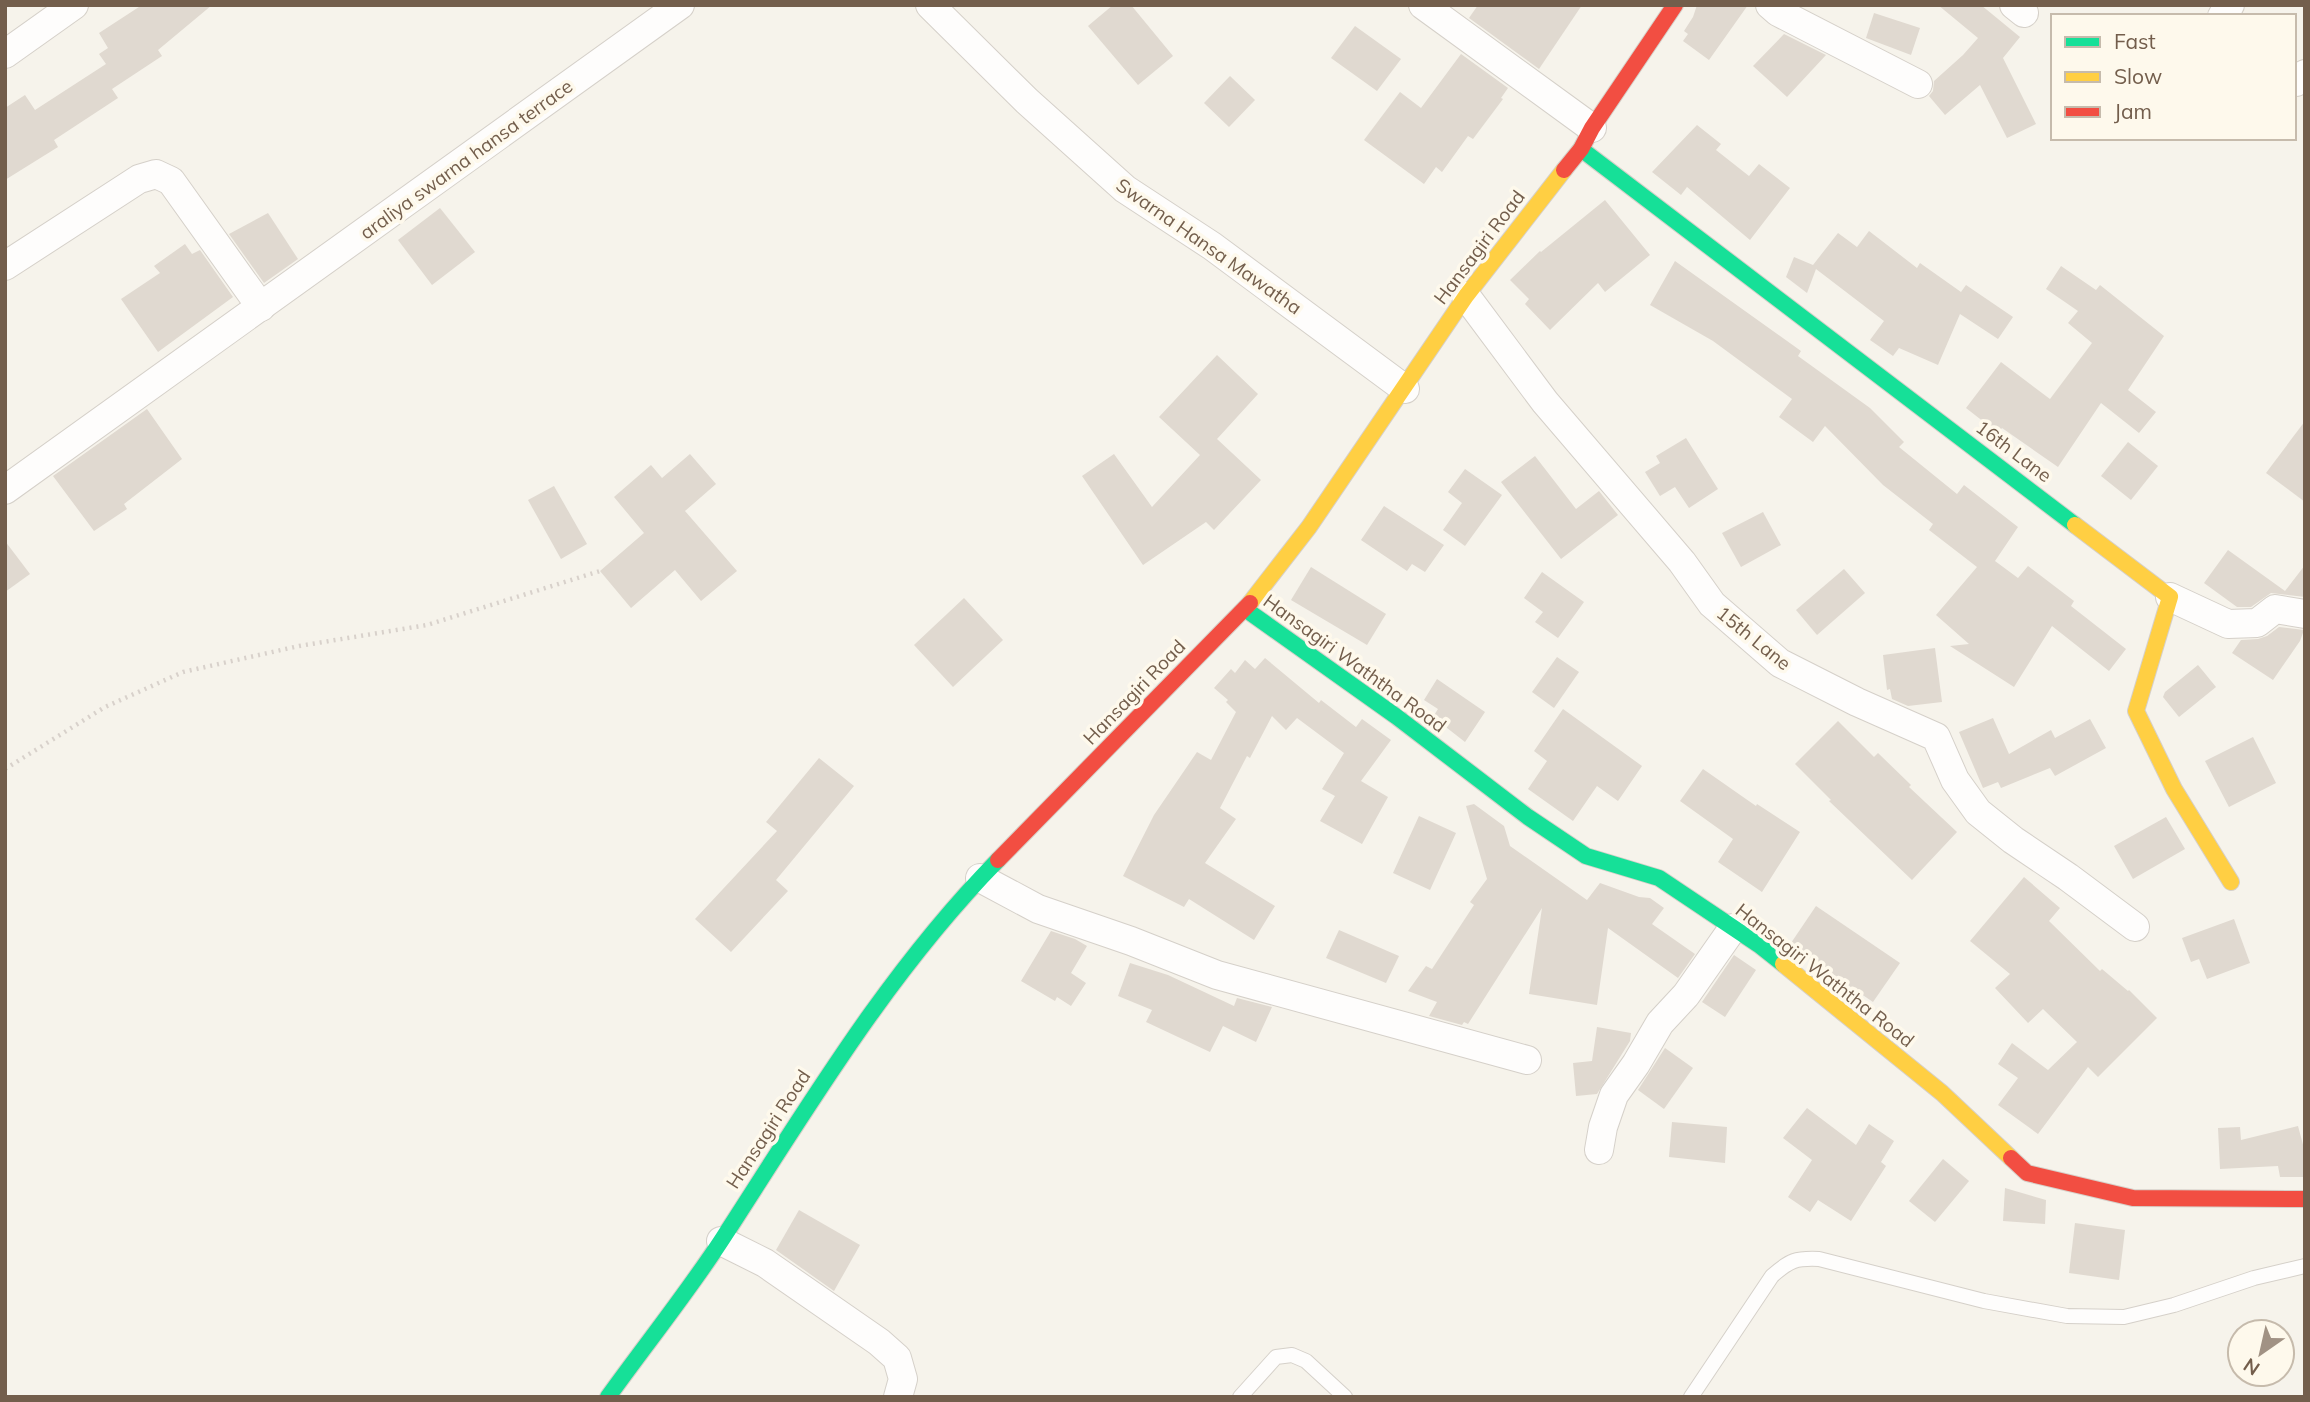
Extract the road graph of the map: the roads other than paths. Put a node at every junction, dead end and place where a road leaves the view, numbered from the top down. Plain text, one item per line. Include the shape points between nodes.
1 (74, 5) edge
2 (930, 5) edge
3 (1423, 5) edge
4 (1675, 5) edge
5 (1770, 5) edge
6 (673, 7) edge
7 (5, 54) edge
8 (1918, 84) dead end
9 (1586, 138) junction
10 (5, 266) edge
11 (1466, 296) junction
12 (261, 307) junction
13 (1405, 388) junction
14 (5, 491) edge
15 (2170, 597) junction
16 (1245, 609) junction
17 (2305, 614) edge
18 (980, 878) junction
19 (2231, 882) dead end
20 (2136, 927) dead end
21 (1733, 928) junction
22 (1527, 1060) dead end
23 (1600, 1150) dead end
24 (2305, 1199) edge
25 (722, 1241) junction
26 (2305, 1266) edge
27 (608, 1397) edge
28 (898, 1397) edge
29 (1240, 1397) edge
30 (1345, 1397) edge
31 (1691, 1397) edge

1 - 7 street
2 - 13 street, Swarna Hansa Mawatha via 1125,189 1212,246
3 - 9 street
4 - 9 street, Hansagiri Road
5 - 8 street
6 - 12 street, araliya swarna hansa terrace
9 - 11 street, Hansagiri Road
9 - 15 street, 16th Lane
10 - 12 street via 139,178 156,174 171,180
11 - 13 street, Hansagiri Road
11 - 20 street, 15th Lane via 1545,402 1682,562 1712,604 1780,663 1936,737 1955,779 1978,812
12 - 14 street, araliya swarna hansa terrace
13 - 16 street, Hansagiri Road via 1309,527
15 - 17 street via 2228,624 2257,622 2275,608
15 - 19 street via 2136,711 2174,789
16 - 18 street, Hansagiri Road
16 - 21 street, Hansagiri Waththa Road via 1586,856 1659,878
18 - 22 street via 1038,908 1217,975
18 - 25 street, Hansagiri Road via 916,952 843,1052
21 - 23 street via 1686,995 1660,1023 1614,1095
21 - 24 street, Hansagiri Waththa Road via 1942,1093 2027,1173 2133,1198
25 - 27 street, Hansagiri Road
25 - 28 street via 765,1263 879,1342 897,1358 903,1379
26 - 31 lane via 2124,1317 2067,1316 1984,1301 1819,1259 1797,1258 1772,1276
29 - 30 lane via 1276,1357 1292,1355 1306,1361

